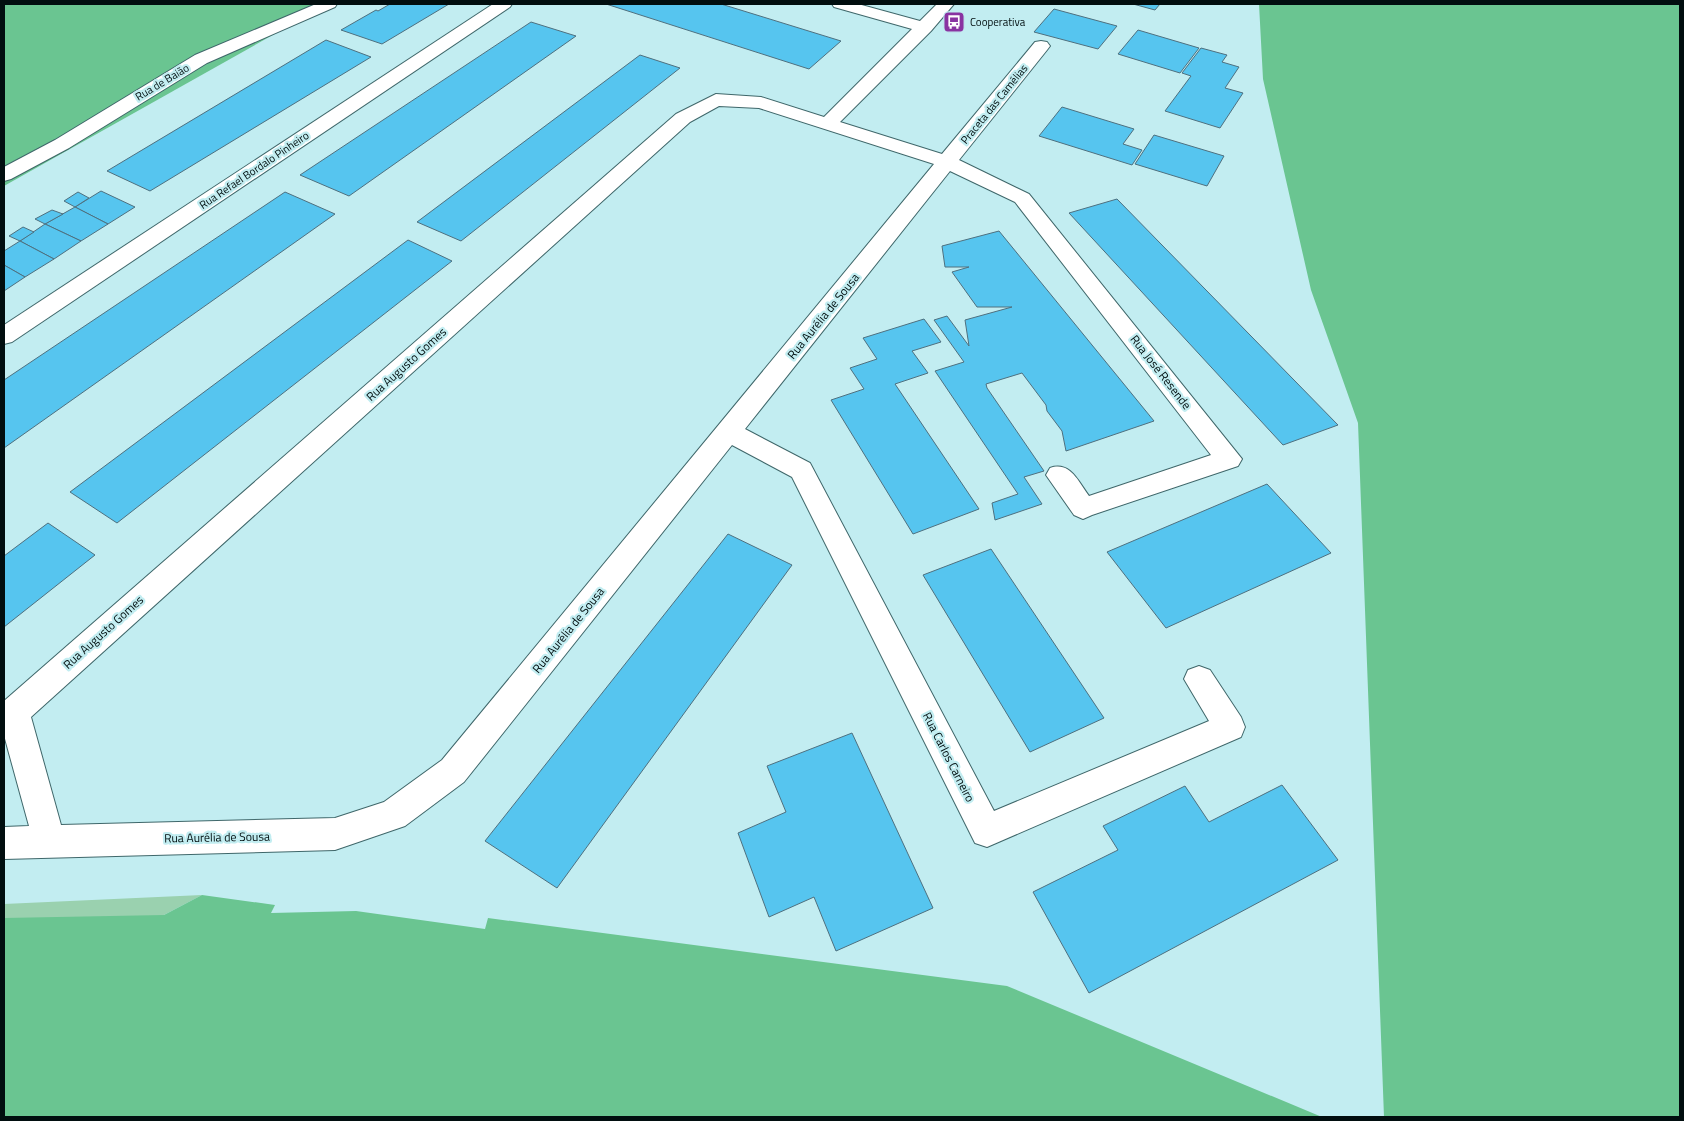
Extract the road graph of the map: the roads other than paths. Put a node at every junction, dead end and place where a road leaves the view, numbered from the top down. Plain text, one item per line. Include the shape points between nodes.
1 (329, 4) edge
2 (504, 4) edge
3 (840, 4) edge
4 (946, 4) edge
5 (925, 27) junction
6 (1041, 46) dead end
7 (828, 124) junction
8 (947, 162) junction
9 (4, 175) edge
10 (4, 336) edge
11 (729, 432) junction
12 (1059, 474) dead end
13 (1199, 679) dead end
14 (9, 716) edge
15 (49, 841) junction
16 (4, 843) edge

1 - 9 street, Rua de Baião via 201,59 62,144
2 - 10 street, Rua Refael Bordalo Pinheiro
3 - 5 street
4 - 5 street
5 - 7 street
6 - 8 street, Praceta das Camélias
7 - 8 street, Rua Augusto Gomes
7 - 14 street, Rua Augusto Gomes via 761,103 716,100 683,118
8 - 11 street, Rua Aurélia de Sousa
8 - 12 street, Rua José Resende via 1022,198 1229,459 1083,508
11 - 13 street, Rua Carlos Carneiro via 801,470 987,831 1230,727
11 - 15 street, Rua Aurélia de Sousa via 453,771 393,815 335,834
14 - 15 street, Rua Augusto Gomes
15 - 16 street

